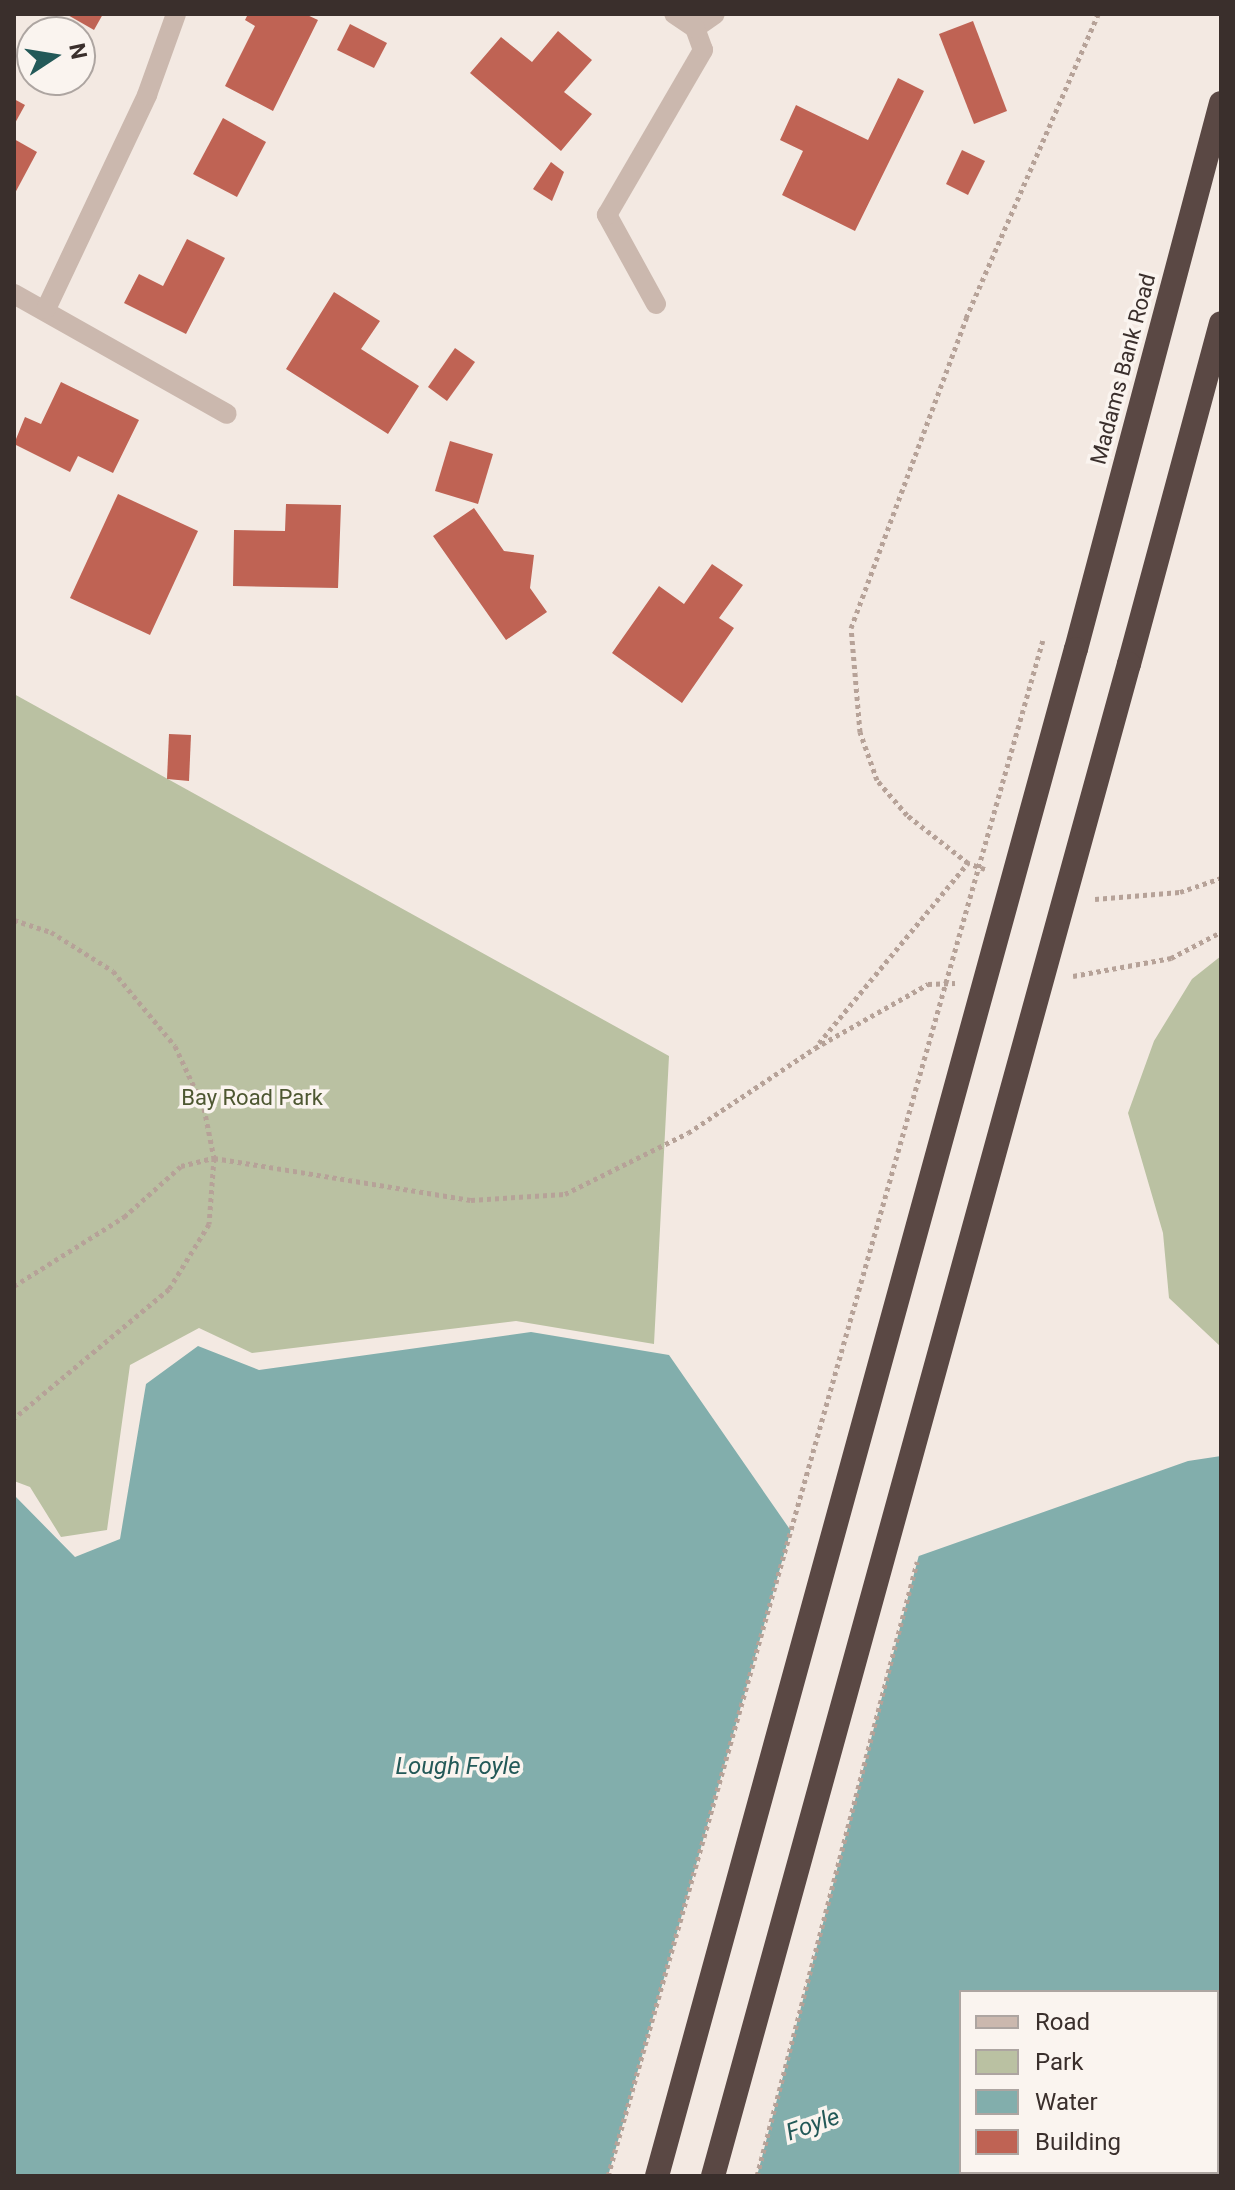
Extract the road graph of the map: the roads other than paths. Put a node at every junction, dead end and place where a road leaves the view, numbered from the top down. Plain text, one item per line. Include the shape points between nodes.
1 (176, 14) edge
2 (674, 14) edge
3 (715, 14) edge
4 (695, 28) junction
5 (1221, 103) edge
6 (14, 294) edge
7 (656, 304) dead end
8 (46, 309) junction
9 (1221, 323) edge
10 (227, 414) dead end
11 (657, 2176) edge
12 (713, 2176) edge

1 - 8 street via 147,95
2 - 4 street
3 - 4 street
4 - 7 street via 703,50 607,215
5 - 11 highway, Madams Bank Road, bridge
6 - 8 street
8 - 10 street
9 - 12 highway, bridge

